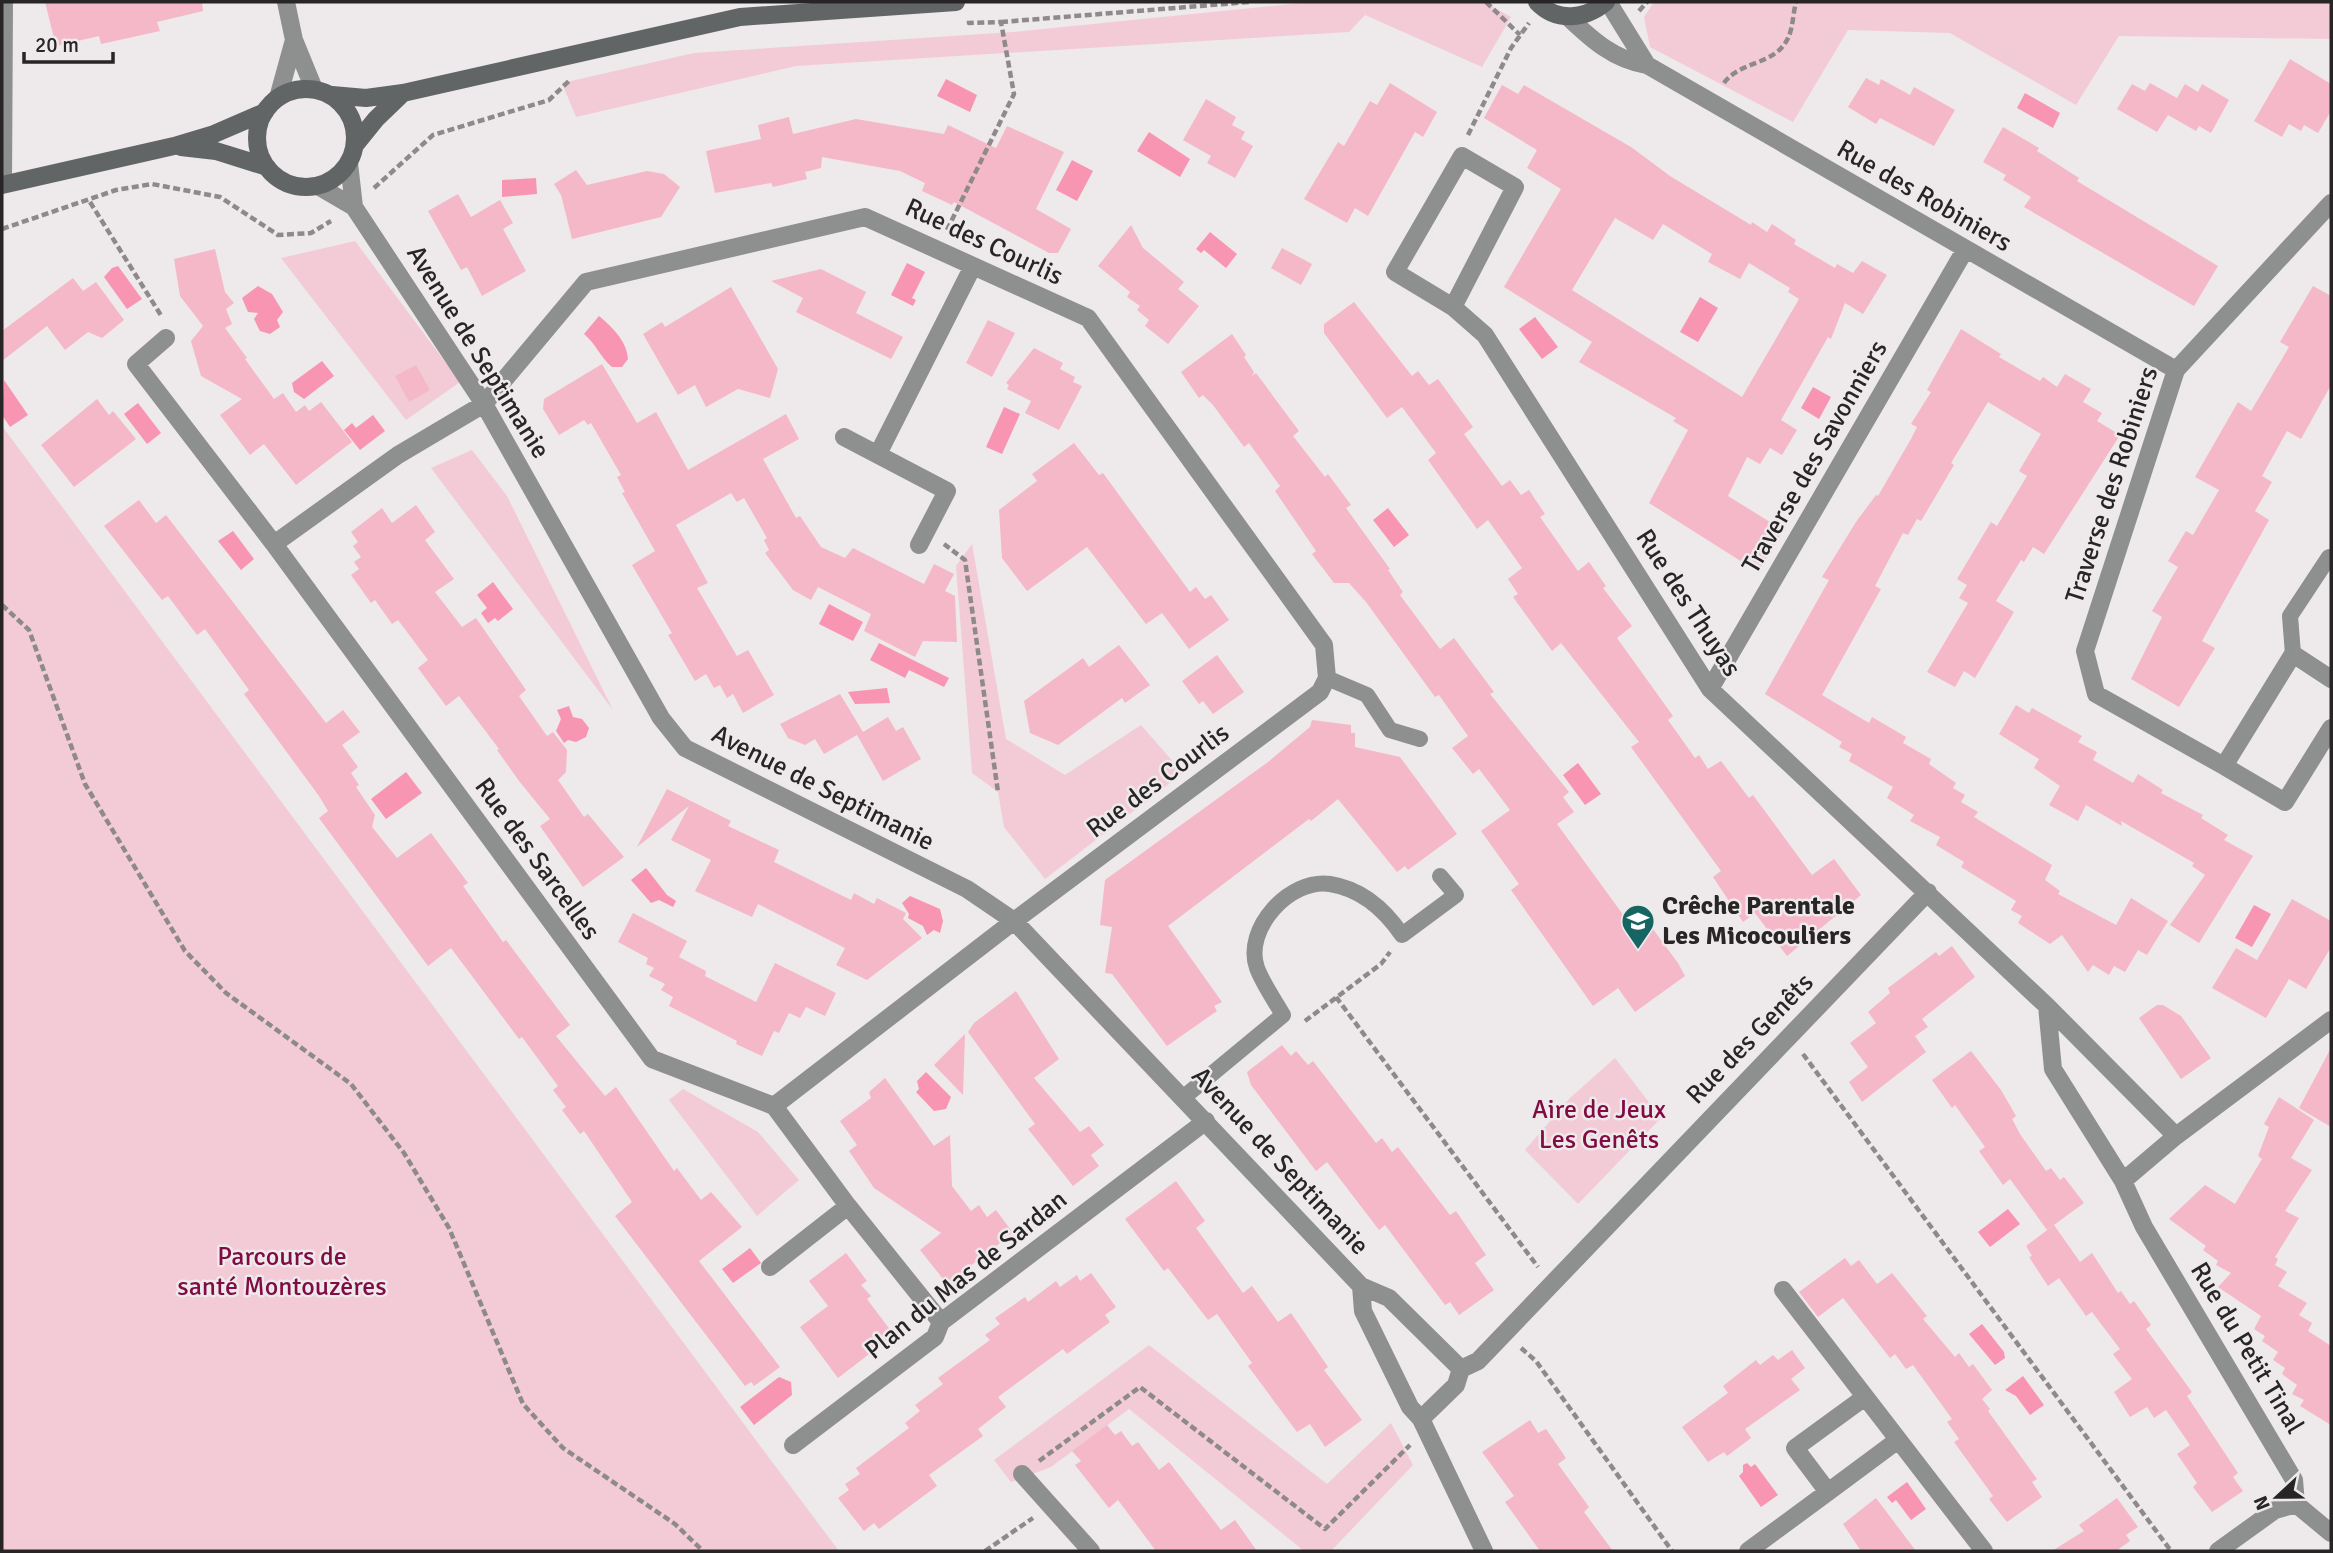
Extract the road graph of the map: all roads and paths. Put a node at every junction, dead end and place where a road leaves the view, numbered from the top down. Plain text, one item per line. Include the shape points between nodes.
1 (4, 2) edge
2 (286, 2) edge
3 (1249, 2) edge
4 (1486, 2) edge
5 (1607, 2) edge
6 (1647, 2) edge
7 (1796, 2) edge
8 (1539, 4) edge
9 (962, 7) edge
10 (1567, 17) junction
11 (1635, 21) dead end
12 (1001, 22) junction
13 (969, 23) junction
14 (956, 24) dead end
15 (1520, 35) junction
16 (294, 40) junction
17 (1647, 65) junction
18 (576, 74) dead end
19 (1722, 87) dead end
20 (314, 89) junction
21 (403, 93) junction
22 (332, 95) junction
23 (278, 98) junction
24 (265, 112) junction
25 (355, 145) junction
26 (174, 146) junction
27 (1462, 156) junction
28 (349, 163) junction
29 (267, 167) junction
30 (3, 185) edge
31 (318, 186) junction
32 (90, 202) junction
33 (2331, 202) edge
34 (354, 207) junction
35 (2, 229) edge
36 (938, 249) junction
37 (1965, 250) junction
38 (973, 266) junction
39 (1453, 307) junction
40 (166, 338) joint
41 (2176, 370) junction
42 (484, 404) junction
43 (844, 437) dead end
44 (878, 454) junction
45 (923, 538) joint
46 (274, 544) junction
47 (2329, 557) dead end
48 (2, 605) edge
49 (2293, 654) junction
50 (1327, 678) junction
51 (2331, 679) edge
52 (1710, 689) junction
53 (2331, 729) edge
54 (1420, 738) dead end
55 (2224, 766) junction
56 (998, 792) dead end
57 (1440, 876) dead end
58 (1928, 892) junction
59 (1014, 921) junction
60 (1336, 998) dead end
61 (2047, 1006) junction
62 (2331, 1020) edge
63 (1790, 1035) junction
64 (1184, 1097) junction
65 (774, 1106) junction
66 (1206, 1121) junction
67 (2176, 1136) junction
68 (2123, 1181) junction
69 (848, 1206) junction
70 (770, 1267) dead end
71 (1552, 1284) junction
72 (1361, 1286) junction
73 (1783, 1290) dead end
74 (941, 1322) junction
75 (1505, 1333) junction
76 (1461, 1369) junction
77 (1865, 1397) junction
78 (1421, 1419) junction
79 (1898, 1440) junction
80 (793, 1445) dead end
81 (1022, 1474) joint
82 (1828, 1492) junction
83 (2296, 1504) junction
84 (1050, 1506) junction
85 (2331, 1533) edge
86 (703, 1551) edge
87 (985, 1551) edge
88 (1091, 1551) edge
89 (1484, 1551) edge
90 (1672, 1551) edge
91 (1748, 1551) edge
92 (1984, 1551) edge
93 (2171, 1551) edge
94 (2218, 1551) edge

1 - 30 street
2 - 16 street
3 - 12 path
4 - 15 path
5 - 10 street via 1583,16
5 - 17 street, Rue des Robiniers
6 - 11 path
7 - 19 path via 1787,40 1772,56 1732,71
8 - 10 street
8 - 15 path
9 - 13 path
9 - 21 street via 740,17
10 - 17 street, Rue des Robiniers via 1593,41 1629,62
12 - 13 path
12 - 36 path via 1014,94
13 - 14 path
15 - 27 path via 1464,143
16 - 20 street
16 - 23 street
17 - 37 street, Rue des Robiniers
18 - 34 path via 549,100 433,135
20 - 22 street
20 - 23 street
21 - 22 street via 366,98
21 - 25 street
22 - 25 street via 351,116
23 - 24 street
24 - 26 street
24 - 29 street via 257,139
25 - 28 street
26 - 29 street via 216,151
26 - 30 street
27 - 39 street via 1515,187
27 - 39 street, Rue des Thuyas via 1395,272
28 - 31 street
28 - 34 street, Avenue de Septimanie
29 - 31 street via 290,184
31 - 34 street, Avenue de Septimanie
32 - 34 path via 116,190 152,184 220,197 278,235 311,233
32 - 35 path
32 - 40 path via 161,313
33 - 41 street, Traverse des Robiniers
34 - 42 street, Avenue de Septimanie
36 - 38 street, Rue des Courlis
36 - 42 street, Rue des Courlis via 865,217 586,282
37 - 41 street, Rue des Robiniers
37 - 52 street, Traverse des Savonniers
38 - 44 street
38 - 50 street, Rue des Courlis via 1088,318 1324,645
39 - 52 street, Rue des Thuyas via 1485,335
40 - 46 street, Rue des Sarcelles via 135,364
41 - 55 street, Traverse des Robiniers via 2085,651 2096,694
42 - 46 street via 398,455
42 - 59 street, Avenue de Septimanie via 661,718 685,748 967,889
43 - 44 street
44 - 45 street via 947,491
45 - 56 path via 965,560
46 - 65 street, Rue des Sarcelles via 652,1059
47 - 49 lane via 2290,616
48 - 86 path via 29,630 85,784 185,951 226,993 351,1084 404,1153 449,1228 523,1404 563,1448 675,1524
49 - 51 street
49 - 55 street
50 - 54 lane via 1367,695 1391,730
50 - 59 street, Rue des Courlis via 1320,692
52 - 58 street, Rue des Thuyas
53 - 55 street, Traverse des Robiniers via 2285,802
57 - 64 lane via 1455,895 1402,935 1385,910 1358,893 1330,884 1308,886 1285,898 1268,914 1256,940 1256,967 1283,1015
58 - 61 street, Rue des Thuyas
58 - 63 street, Rue des Genêts
59 - 64 street, Avenue de Septimanie
59 - 65 street
60 - 71 path
61 - 67 street, Rue des Thuyas
61 - 68 street via 2053,1069
62 - 67 street
63 - 71 street, Rue des Genêts
63 - 93 path
64 - 66 street, Avenue de Septimanie
65 - 69 street
66 - 72 street, Avenue de Septimanie
66 - 74 street, Plan du Mas de Sardan
67 - 68 street
68 - 83 street, Rue du Petit Tinal via 2144,1227 2294,1480
69 - 70 street
69 - 74 street
71 - 75 street, Rue des Genêts
72 - 76 street, Avenue de Septimanie via 1388,1298
72 - 78 street, Avenue de Septimanie via 1363,1311 1410,1407
73 - 77 street
74 - 80 street, Plan du Mas de Sardan via 935,1337
75 - 76 street, Rue des Genêts via 1478,1361
75 - 90 path via 1536,1361
76 - 78 street via 1456,1385
77 - 79 street
77 - 82 street via 1795,1448
78 - 81 path via 1411,1444 1325,1530 1140,1387
78 - 89 street, Avenue de Septimanie
79 - 82 street
79 - 92 street
81 - 84 street
82 - 91 street
83 - 85 street
83 - 94 street via 2274,1510
84 - 87 path
84 - 88 street

